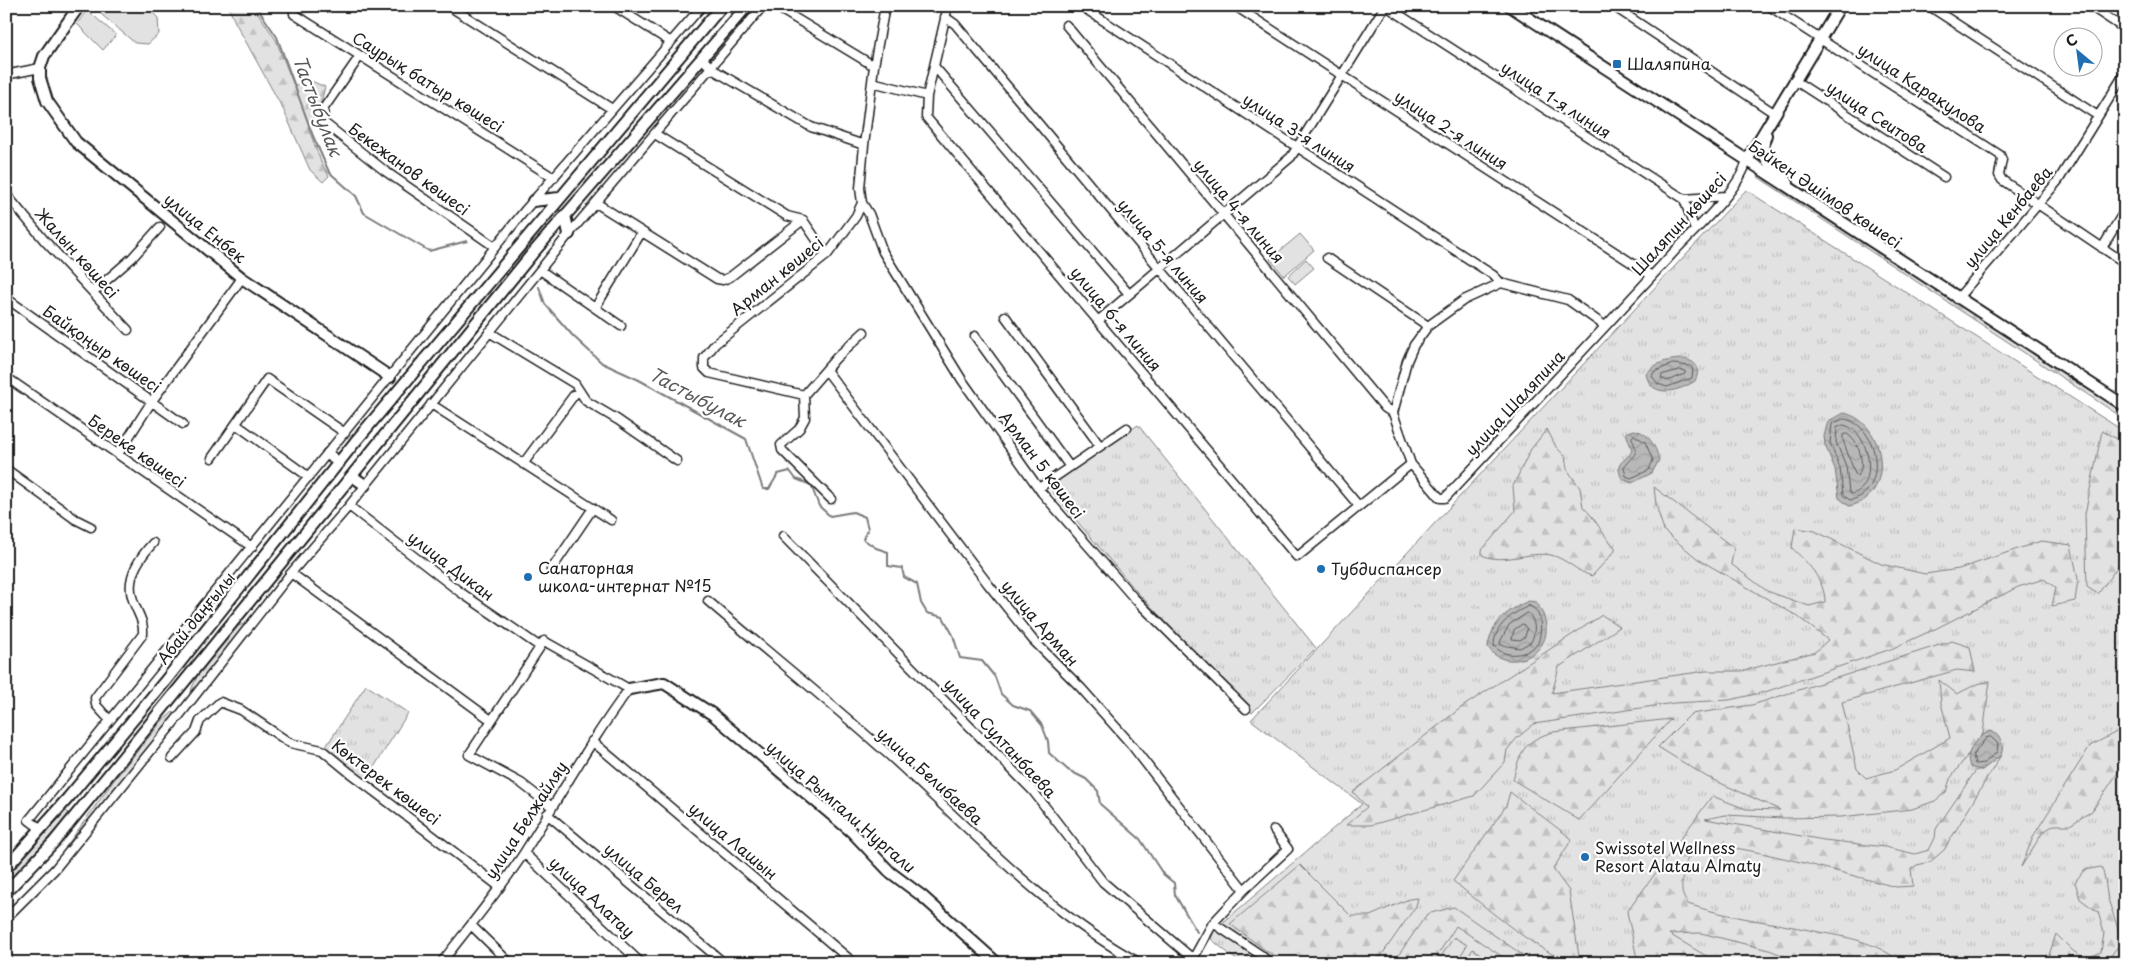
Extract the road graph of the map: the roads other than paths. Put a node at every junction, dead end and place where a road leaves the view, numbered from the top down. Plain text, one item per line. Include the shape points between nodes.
1 (79, 6) edge
2 (294, 6) edge
3 (449, 6) edge
4 (614, 6) edge
5 (702, 6) edge
6 (746, 6) edge
7 (763, 6) edge
8 (776, 6) edge
9 (886, 6) edge
10 (948, 6) edge
11 (1081, 6) edge
12 (1235, 6) edge
13 (1385, 6) edge
14 (1510, 6) edge
15 (1613, 6) edge
16 (1769, 6) edge
17 (1840, 6) edge
18 (1929, 6) edge
19 (2090, 6) edge
20 (716, 8) edge
21 (2101, 9) edge
22 (945, 17) junction
23 (731, 25) junction
24 (1066, 25) dead end
25 (702, 29) junction
26 (2125, 29) edge
27 (740, 32) junction
28 (1820, 39) junction
29 (717, 41) junction
30 (671, 42) junction
31 (360, 56) junction
32 (703, 58) junction
33 (874, 66) junction
34 (934, 66) junction
35 (40, 68) junction
36 (712, 69) junction
37 (2125, 73) edge
38 (1342, 76) junction
39 (6, 78) edge
40 (1794, 80) junction
41 (872, 82) junction
42 (927, 96) junction
43 (612, 109) junction
44 (1774, 113) junction
45 (2098, 116) junction
46 (656, 134) junction
47 (864, 145) junction
48 (1296, 148) junction
49 (1747, 160) junction
50 (1944, 177) dead end
51 (554, 178) junction
52 (6, 194) edge
53 (1798, 195) junction
54 (1726, 196) junction
55 (560, 198) junction
56 (1684, 199) junction
57 (533, 202) junction
58 (596, 203) junction
59 (862, 203) junction
60 (2039, 206) junction
61 (2125, 210) edge
62 (1223, 214) junction
63 (565, 215) junction
64 (803, 220) junction
65 (160, 227) dead end
66 (1694, 230) junction
67 (641, 233) junction
68 (569, 234) junction
69 (495, 248) junction
70 (2102, 248) junction
71 (827, 255) junction
72 (1327, 258) dead end
73 (2125, 262) edge
74 (1160, 268) junction
75 (540, 270) junction
76 (1652, 276) junction
77 (242, 278) junction
78 (1501, 283) junction
79 (93, 292) junction
80 (1129, 294) junction
81 (6, 298) edge
82 (1957, 299) junction
83 (595, 308) junction
84 (1005, 316) dead end
85 (1099, 320) junction
86 (621, 326) dead end
87 (1428, 326) junction
88 (1605, 326) junction
89 (128, 330) dead end
90 (489, 332) junction
91 (864, 332) dead end
92 (975, 336) dead end
93 (826, 370) junction
94 (6, 377) edge
95 (390, 377) junction
96 (574, 395) dead end
97 (804, 395) junction
98 (152, 401) junction
99 (431, 404) junction
100 (2125, 406) edge
101 (1393, 413) junction
102 (183, 424) dead end
103 (237, 425) junction
104 (1127, 428) dead end
105 (345, 433) junction
106 (1100, 446) junction
107 (118, 454) junction
108 (328, 454) junction
109 (212, 458) dead end
110 (677, 461) dead end
111 (339, 463) junction
112 (524, 464) junction
113 (1412, 464) junction
114 (1070, 467) junction
115 (6, 469) edge
116 (352, 476) junction
117 (310, 477) junction
118 (365, 485) junction
119 (1039, 488) junction
120 (831, 499) dead end
121 (1358, 505) junction
122 (349, 506) junction
123 (593, 508) junction
124 (611, 520) dead end
125 (91, 528) dead end
126 (783, 536) dead end
127 (153, 543) dead end
128 (252, 547) junction
129 (551, 570) dead end
130 (290, 573) junction
131 (708, 602) dead end
132 (539, 646) junction
133 (629, 689) junction
134 (1246, 710) dead end
135 (106, 716) dead end
136 (491, 720) junction
137 (592, 741) junction
138 (172, 758) dead end
139 (68, 798) junction
140 (552, 807) junction
141 (81, 809) junction
142 (547, 814) junction
143 (41, 829) junction
144 (1274, 830) dead end
145 (524, 853) junction
146 (6, 868) edge
147 (500, 887) junction
148 (1243, 888) junction
149 (6, 892) edge
150 (6, 918) edge
151 (1213, 923) junction
152 (470, 925) junction
153 (1193, 961) edge
154 (441, 963) edge
155 (510, 963) edge
156 (641, 963) edge
157 (724, 963) edge
158 (854, 963) edge
159 (997, 963) edge
160 (1140, 963) edge
161 (1269, 963) edge

1 - 35 main road via 44,56
2 - 31 street, Саурық батыр көшесі via 294,14
3 - 43 street
4 - 30 street
5 - 30 street
6 - 23 main road
7 - 27 street
8 - 33 street
9 - 33 street
10 - 22 street, улица 6-я линия
11 - 48 street, улица 3-я линия
12 - 38 street, улица 2-я линия
13 - 38 street
13 - 56 street, улица 1-я линия
14 - 49 main road, Бәйкен Әшімов көшесі
15 - 44 street
16 - 28 street, улица Каракулова
17 - 28 main road, Шаляпин көшесі
18 - 45 street
19 - 21 street
20 - 25 main road, Абай даңғылы
21 - 26 street
22 - 34 street, улица 6-я линия
22 - 74 street, улица 5-я линия via 955,24
23 - 27 street
23 - 29 main road
24 - 62 street, улица 4-я линия
25 - 29 main road
25 - 55 main road, Абай даңғылы
27 - 36 street
28 - 40 main road, Шаляпин көшесі
28 - 60 street, улица Каракулова via 2000,154 1999,175 2002,180
29 - 32 main road
30 - 43 street
31 - 51 street, Саурық батыр көшесі
31 - 69 street, Бекежанов көшесі via 324,108 323,122 385,171
32 - 36 street
32 - 63 main road
33 - 41 street
34 - 42 street, улица 6-я линия
34 - 80 street
35 - 39 street via 10,74
35 - 77 main road, улица Енбек via 47,101 76,142
36 - 46 street
36 - 47 street via 811,127
37 - 45 street, улица Кенбаева
38 - 48 street
38 - 76 street, улица 2-я линия
40 - 44 main road, Шаляпин көшесі
40 - 50 street, улица Сеитова
41 - 42 street
41 - 47 street
42 - 85 street, улица 6-я линия via 926,117
43 - 51 street
44 - 49 main road, Шаляпин көшесі
44 - 53 main road via 1762,146 1763,154
45 - 60 street, улица Кенбаева
46 - 58 street
46 - 64 street via 787,216
47 - 59 street via 860,188
48 - 62 street via 1291,157
48 - 78 street, улица 3-я линия
49 - 53 main road, Бәйкен Әшімов көшесі
49 - 54 street, Шаляпин көшесі via 1744,173
51 - 57 street
52 - 79 street, Жалын көшесі
53 - 82 main road, Бәйкен Әшімов көшесі
54 - 56 street
54 - 66 street, Шаляпин көшесі
55 - 57 main road
55 - 111 main road, Абай даңғылы
56 - 66 street
57 - 69 street
58 - 67 street
58 - 68 street
59 - 71 street, Арман көшесі
59 - 119 street, Арман 5 көшесі via 883,252 962,380
60 - 70 street
60 - 82 street, улица Кенбаева
61 - 70 street
62 - 74 street
62 - 101 street, улица 4-я линия via 1385,408
63 - 68 main road
63 - 116 main road
64 - 67 street via 722,280
64 - 71 street
65 - 79 street via 132,258
66 - 76 street, Шаляпин көшесі
67 - 83 street
68 - 75 street
69 - 95 street
70 - 73 street
71 - 97 street, Арман көшесі via 715,344 704,358 704,368 709,374
72 - 87 street
74 - 80 street
74 - 121 street, улица 5-я линия
75 - 83 street
75 - 90 street
76 - 88 street, Шаляпин көшесі
77 - 95 main road, улица Енбек
77 - 98 street
78 - 87 street via 1464,300
78 - 88 street via 1568,300
79 - 89 street, Жалын көшесі
80 - 85 street
81 - 98 street, Байқоңыр көшесі
82 - 100 main road, Бәйкен Әшімов көшесі
83 - 86 street
84 - 106 street
85 - 121 street, улица 6-я линия via 1297,557
87 - 101 street via 1407,361
88 - 113 street, улица Шаляпина via 1445,498 1440,498
90 - 99 street
90 - 110 street via 575,384 586,400
91 - 93 street
92 - 114 street
93 - 97 street
93 - 148 street, улица Арман via 1033,640 1130,743
94 - 107 street, Береке көшесі
95 - 105 street
96 - 112 street
97 - 120 street via 805,418 799,429 781,445 782,450
98 - 102 street, Байқоңыр көшесі
98 - 107 street
99 - 112 street
99 - 118 street
101 - 113 street
103 - 105 street via 267,379
103 - 109 street
103 - 117 street
104 - 106 street
105 - 108 street
106 - 114 street
107 - 128 street, Береке көшесі
108 - 111 main road
108 - 117 street
111 - 139 main road, Абай даңғылы
112 - 123 street
113 - 121 street
114 - 119 street
115 - 125 street
116 - 118 main road
116 - 141 main road
117 - 128 street
118 - 122 street
119 - 134 street, Арман 5 көшесі via 1133,597
122 - 130 street
122 - 132 street, улица Дикан via 460,592
123 - 124 street
123 - 129 street
126 - 153 street, улица Султанбаева via 1033,791 1102,882
127 - 135 street via 136,565 132,589 143,634 95,698 96,705
128 - 143 street via 29,820
130 - 136 street
130 - 150 street via 74,847
131 - 160 street, улица Белибаева via 899,764 1034,889 1109,945
132 - 133 street, улица Дикан via 547,642
132 - 136 street
133 - 137 street, улица Белжайляу
133 - 159 main road, улица Рымгали Нургали via 664,683 712,714 852,832 890,872
136 - 140 street via 469,755 521,783
137 - 140 street, улица Белжайляу
137 - 158 street, улица Лашын
138 - 147 street, Көктерек көшесі via 196,732 200,721 220,702 240,710 290,743 322,750
139 - 141 main road
139 - 143 main road, Абай даңғылы
140 - 142 street, улица Белжайляу
141 - 149 main road
142 - 145 street, улица Белжайляу
142 - 157 street, улица Берел
143 - 146 main road, Абай даңғылы
144 - 148 street via 1288,849
145 - 147 street, улица Белжайляу
145 - 156 street, улица Алатау
147 - 152 street, улица Белжайляу
148 - 151 street
151 - 153 street
151 - 161 street
152 - 154 street, улица Белжайляу
152 - 155 street

